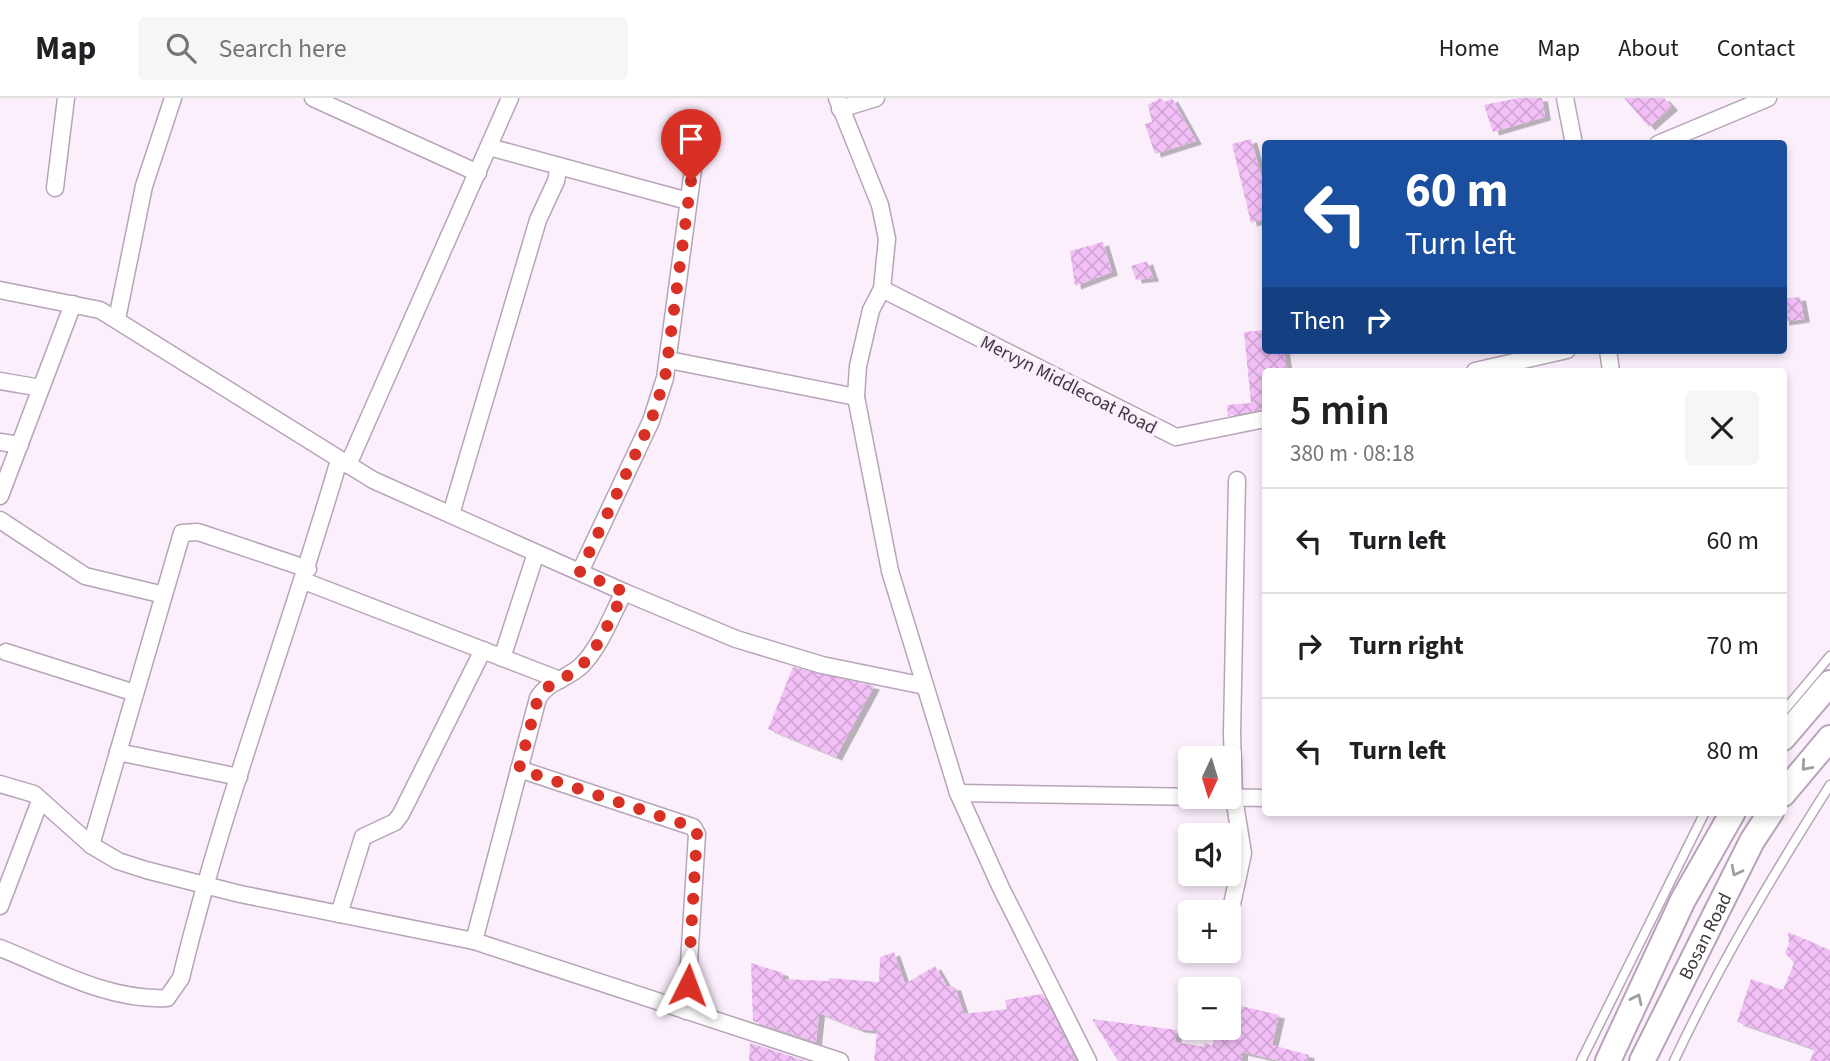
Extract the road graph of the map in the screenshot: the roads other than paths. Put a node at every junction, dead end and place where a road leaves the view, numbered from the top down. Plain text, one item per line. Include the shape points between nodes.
1 (66, 98) edge
2 (173, 98) edge
3 (313, 98) edge
4 (510, 98) edge
5 (876, 98) edge
6 (1564, 98) edge
7 (1768, 98) edge
8 (838, 104) edge
9 (1573, 140) edge
10 (1668, 140) edge
11 (489, 147) junction
12 (694, 162) dead end
13 (559, 166) junction
14 (478, 173) junction
15 (55, 188) dead end
16 (688, 201) junction
17 (882, 289) junction
18 (0, 290) edge
19 (73, 304) junction
20 (117, 318) junction
21 (1549, 354) edge
22 (669, 360) junction
23 (1488, 368) edge
24 (0, 381) edge
25 (41, 388) junction
26 (856, 397) junction
27 (1262, 420) edge
28 (0, 442) edge
29 (20, 445) junction
30 (344, 462) junction
31 (1237, 480) dead end
32 (0, 496) edge
33 (451, 513) junction
34 (0, 520) edge
35 (536, 553) junction
36 (580, 572) junction
37 (306, 575) junction
38 (624, 592) junction
39 (164, 595) junction
40 (483, 650) junction
41 (6, 652) dead end
42 (1830, 656) edge
43 (502, 658) junction
44 (560, 680) junction
45 (1830, 683) edge
46 (925, 686) junction
47 (135, 693) junction
48 (1787, 707) edge
49 (1787, 733) edge
50 (1830, 738) edge
51 (1232, 746) edge
52 (118, 752) junction
53 (519, 769) junction
54 (239, 777) junction
55 (0, 784) edge
56 (1830, 785) edge
57 (1787, 789) edge
58 (958, 793) junction
59 (1178, 796) edge
60 (1241, 798) edge
61 (1262, 798) edge
62 (40, 801) junction
63 (1236, 809) edge
64 (1703, 816) edge
65 (1731, 816) edge
66 (1768, 816) edge
67 (91, 845) junction
68 (203, 885) junction
69 (1233, 900) edge
70 (0, 906) edge
71 (339, 914) junction
72 (474, 941) junction
73 (0, 948) edge
74 (686, 1011) junction
75 (840, 1061) edge
76 (1088, 1061) edge
77 (1581, 1061) edge
78 (1608, 1061) edge
79 (1642, 1061) edge
80 (1674, 1061) edge

1 - 15 street
2 - 20 street via 144,186
3 - 14 street
4 - 11 street
5 - 8 street
6 - 9 street
7 - 10 street
8 - 17 street via 880,205 887,239
11 - 13 street
11 - 14 street
12 - 16 street
13 - 16 street
13 - 33 street via 528,251
14 - 30 street
16 - 22 street
17 - 26 street via 871,310
17 - 27 street, Mervyn Middlecoat Road via 1176,437
18 - 19 street
19 - 20 street
19 - 25 street
20 - 30 street
21 - 23 street
22 - 26 street
22 - 36 street via 651,421
24 - 25 street
25 - 29 street
26 - 46 street via 890,571
28 - 29 street
29 - 32 street
30 - 33 street via 373,480
30 - 37 street
31 - 51 street
33 - 35 street
34 - 39 street via 85,576
35 - 36 street
35 - 43 street
36 - 38 street
37 - 39 street via 188,530 182,533
37 - 40 street
37 - 54 street
38 - 44 street via 585,663
38 - 46 street via 737,639 822,665
39 - 47 street
40 - 43 street
40 - 71 street via 401,814 395,822 363,837
41 - 47 street
42 - 48 lane
43 - 44 street
44 - 53 street via 544,687 538,698
45 - 49 main road
46 - 58 street
47 - 52 street
50 -> 57 main road
52 - 54 street
52 - 67 street
53 - 72 street
53 - 74 street via 693,827 697,834
54 - 68 street
55 - 62 street via 26,791
56 - 80 lane via 1709,986
58 - 59 street
58 - 76 street
60 - 61 street
62 - 67 street
62 - 70 street
63 - 69 street via 1243,853
64 - 77 lane
78 -> 65 main road, Bosan Road via 1683,900
66 -> 79 main road, Bosan Road
67 - 68 street via 118,861
68 - 71 street
68 - 73 street via 181,978 167,998 107,991
71 - 72 street
72 - 74 street
74 - 75 street

